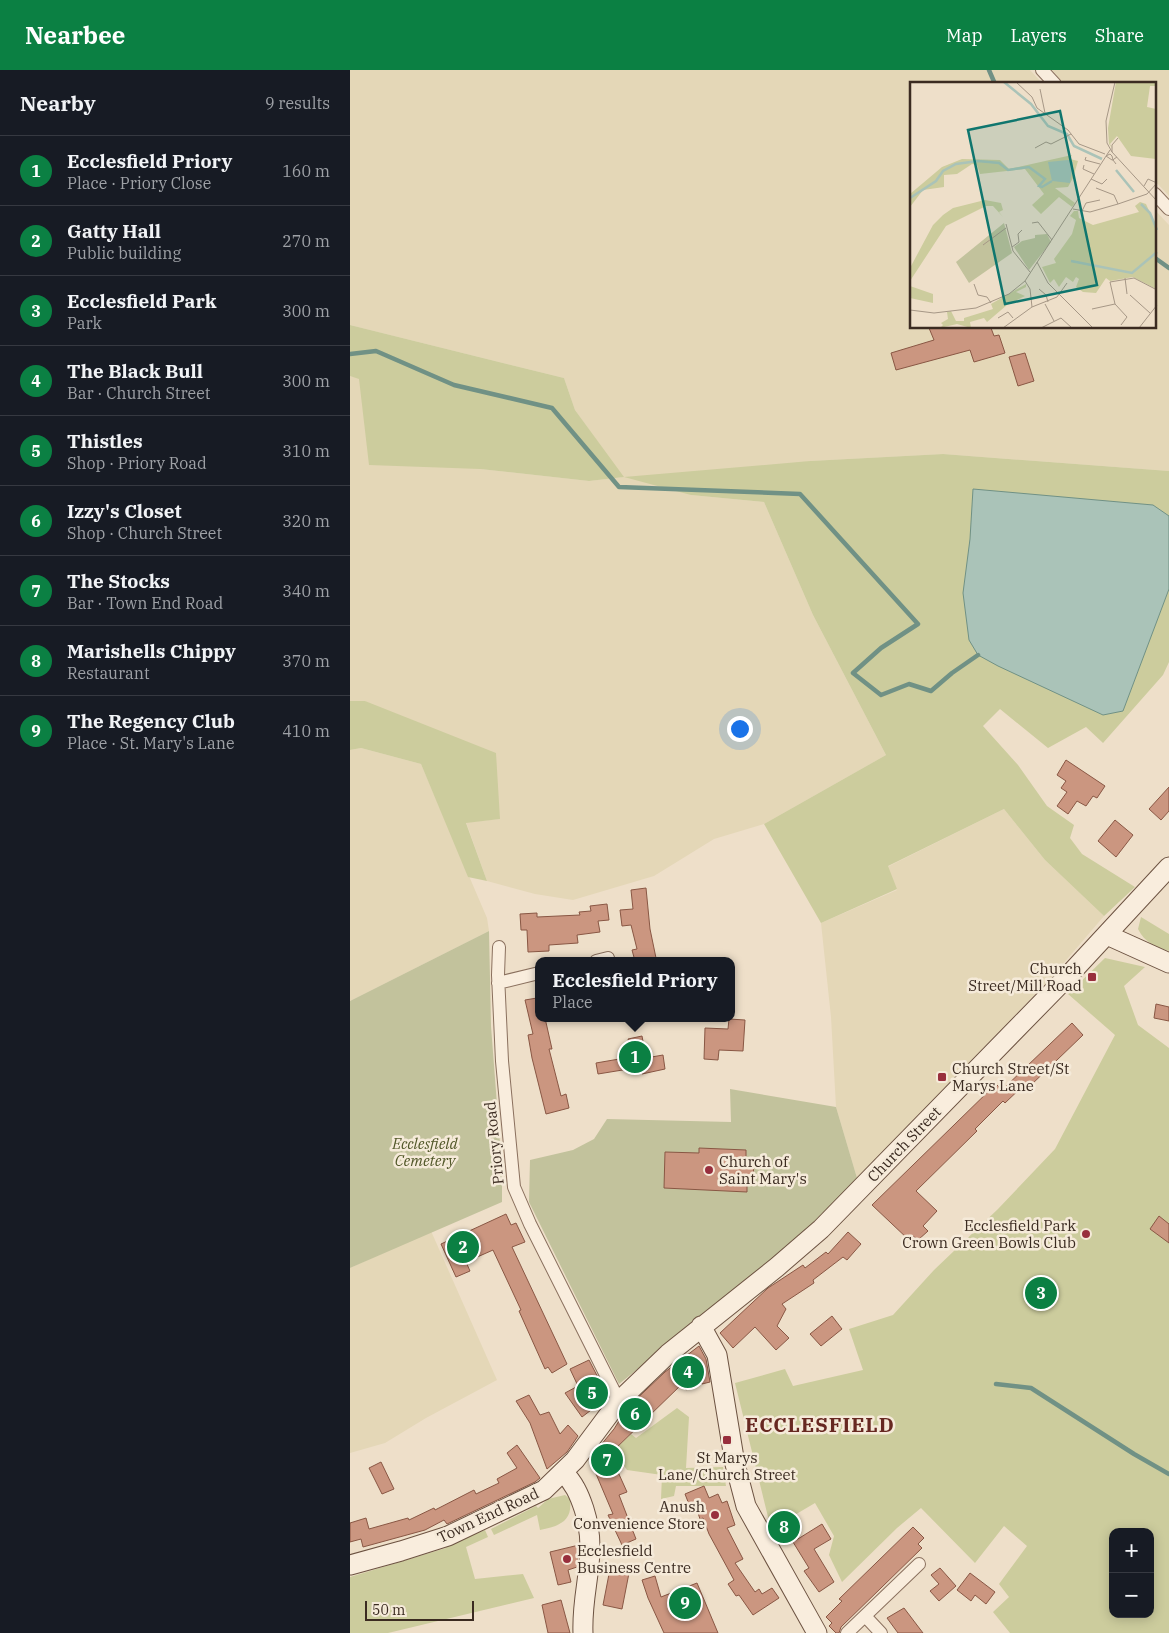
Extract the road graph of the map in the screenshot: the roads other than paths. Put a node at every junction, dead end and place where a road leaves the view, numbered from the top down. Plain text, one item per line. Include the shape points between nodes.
1 (1042, 70) edge
2 (1053, 82) edge
3 (1156, 195) edge
4 (1169, 209) edge
5 (1169, 866) edge
6 (1106, 935) junction
7 (499, 947) dead end
8 (1169, 963) edge
9 (535, 974) edge
10 (498, 983) junction
11 (701, 1326) junction
12 (620, 1401) junction
13 (563, 1472) junction
14 (350, 1564) edge
15 (920, 1564) dead end
16 (865, 1616) junction
17 (583, 1633) edge
18 (817, 1633) edge
19 (848, 1633) edge
20 (881, 1633) edge

1 - 2 street
3 - 4 street
5 - 6 main road, Church Street
6 - 8 main road
6 - 11 main road, Church Street via 822,1229
7 - 10 street, Priory Road
9 - 10 street
10 - 12 street, Priory Road via 502,1061 516,1193
11 - 12 main road, Church Street
11 - 18 main road via 717,1355 734,1457 746,1506
12 - 13 main road, Town End Road
13 - 14 main road, Town End Road via 544,1490 448,1536
13 - 17 main road via 575,1486 581,1500 592,1542
15 - 16 street
16 - 19 street
16 - 20 street

